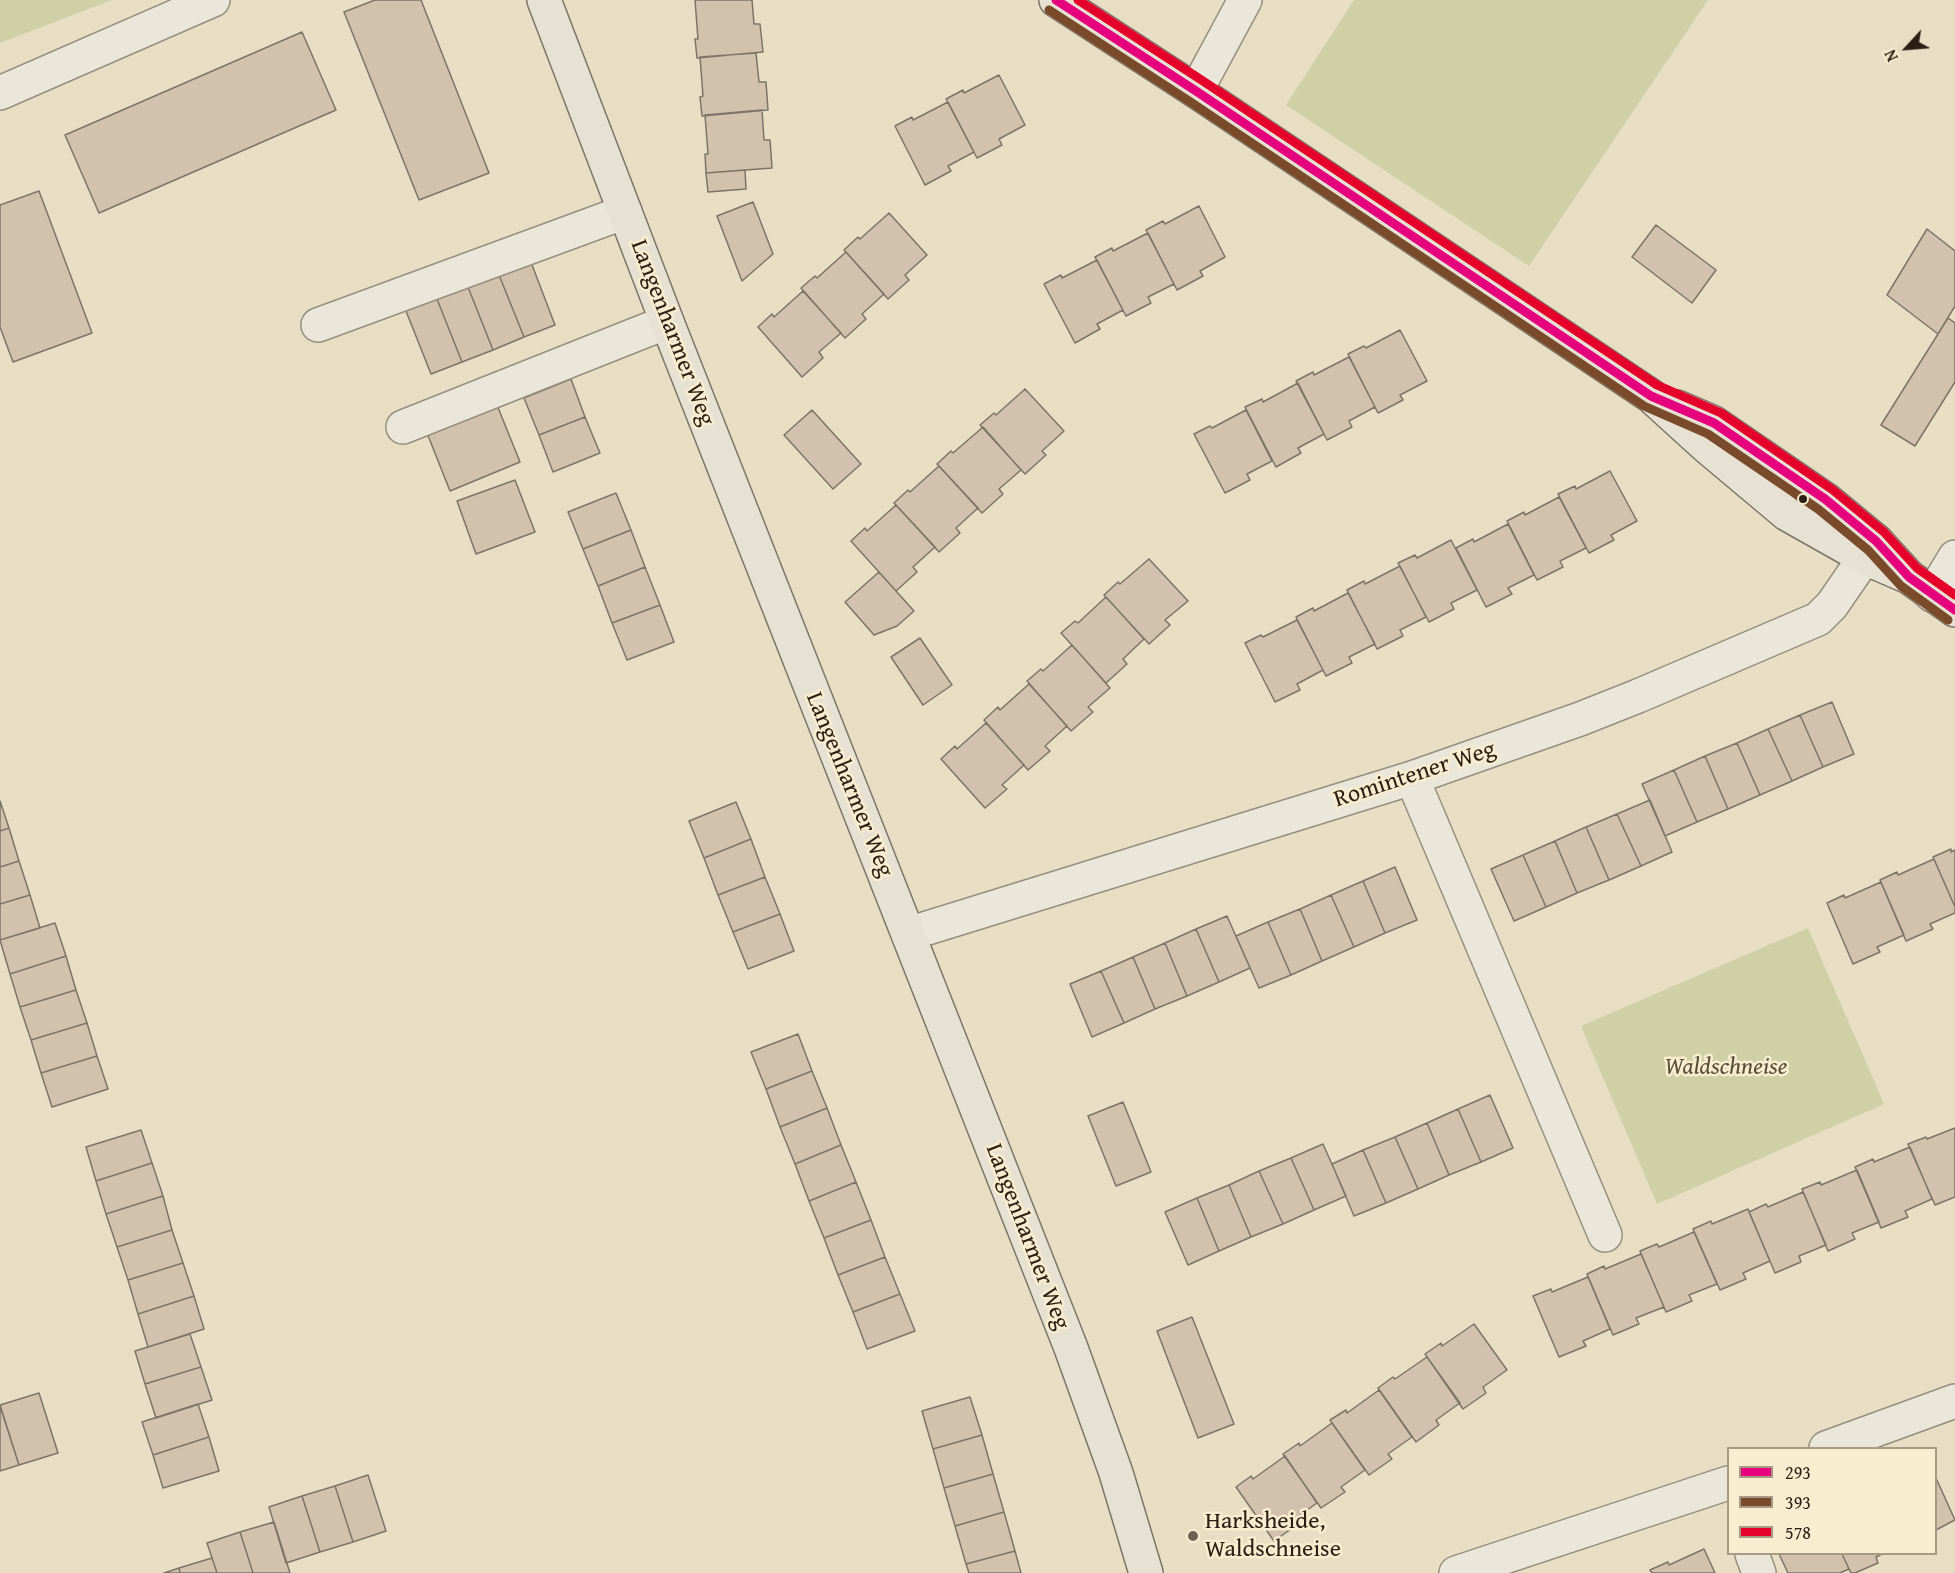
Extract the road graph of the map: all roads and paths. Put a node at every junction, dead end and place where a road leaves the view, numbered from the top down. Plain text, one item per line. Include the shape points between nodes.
1 (213, 0) edge
2 (544, 0) edge
3 (1056, 0) edge
4 (1245, 0) edge
5 (1196, 91) junction
6 (0, 93) edge
7 (625, 212) junction
8 (667, 322) junction
9 (318, 325) dead end
10 (404, 427) dead end
11 (1871, 549) junction
12 (1955, 557) edge
13 (1932, 594) edge
14 (1412, 778) junction
15 (908, 933) junction
16 (1605, 1236) dead end
17 (1954, 1404) edge
18 (1832, 1447) edge
19 (1727, 1483) edge
20 (1752, 1555) edge
21 (1146, 1573) edge
22 (1456, 1573) edge
23 (1759, 1573) edge

1 - 6 street
2 - 7 main road, Langenharmer Weg
3 - 5 main road
4 - 5 street
5 - 11 main road via 1651,396 1714,423 1825,499
7 - 8 main road, Langenharmer Weg
7 - 9 street
8 - 10 street
8 - 15 main road, Langenharmer Weg
11 - 13 main road
11 - 14 street, Romintener Weg via 1818,619 1580,719
12 - 13 street
14 - 15 street, Romintener Weg
14 - 16 street
15 - 21 main road, Langenharmer Weg via 1083,1379
17 - 18 street
19 - 22 street
20 - 23 street

